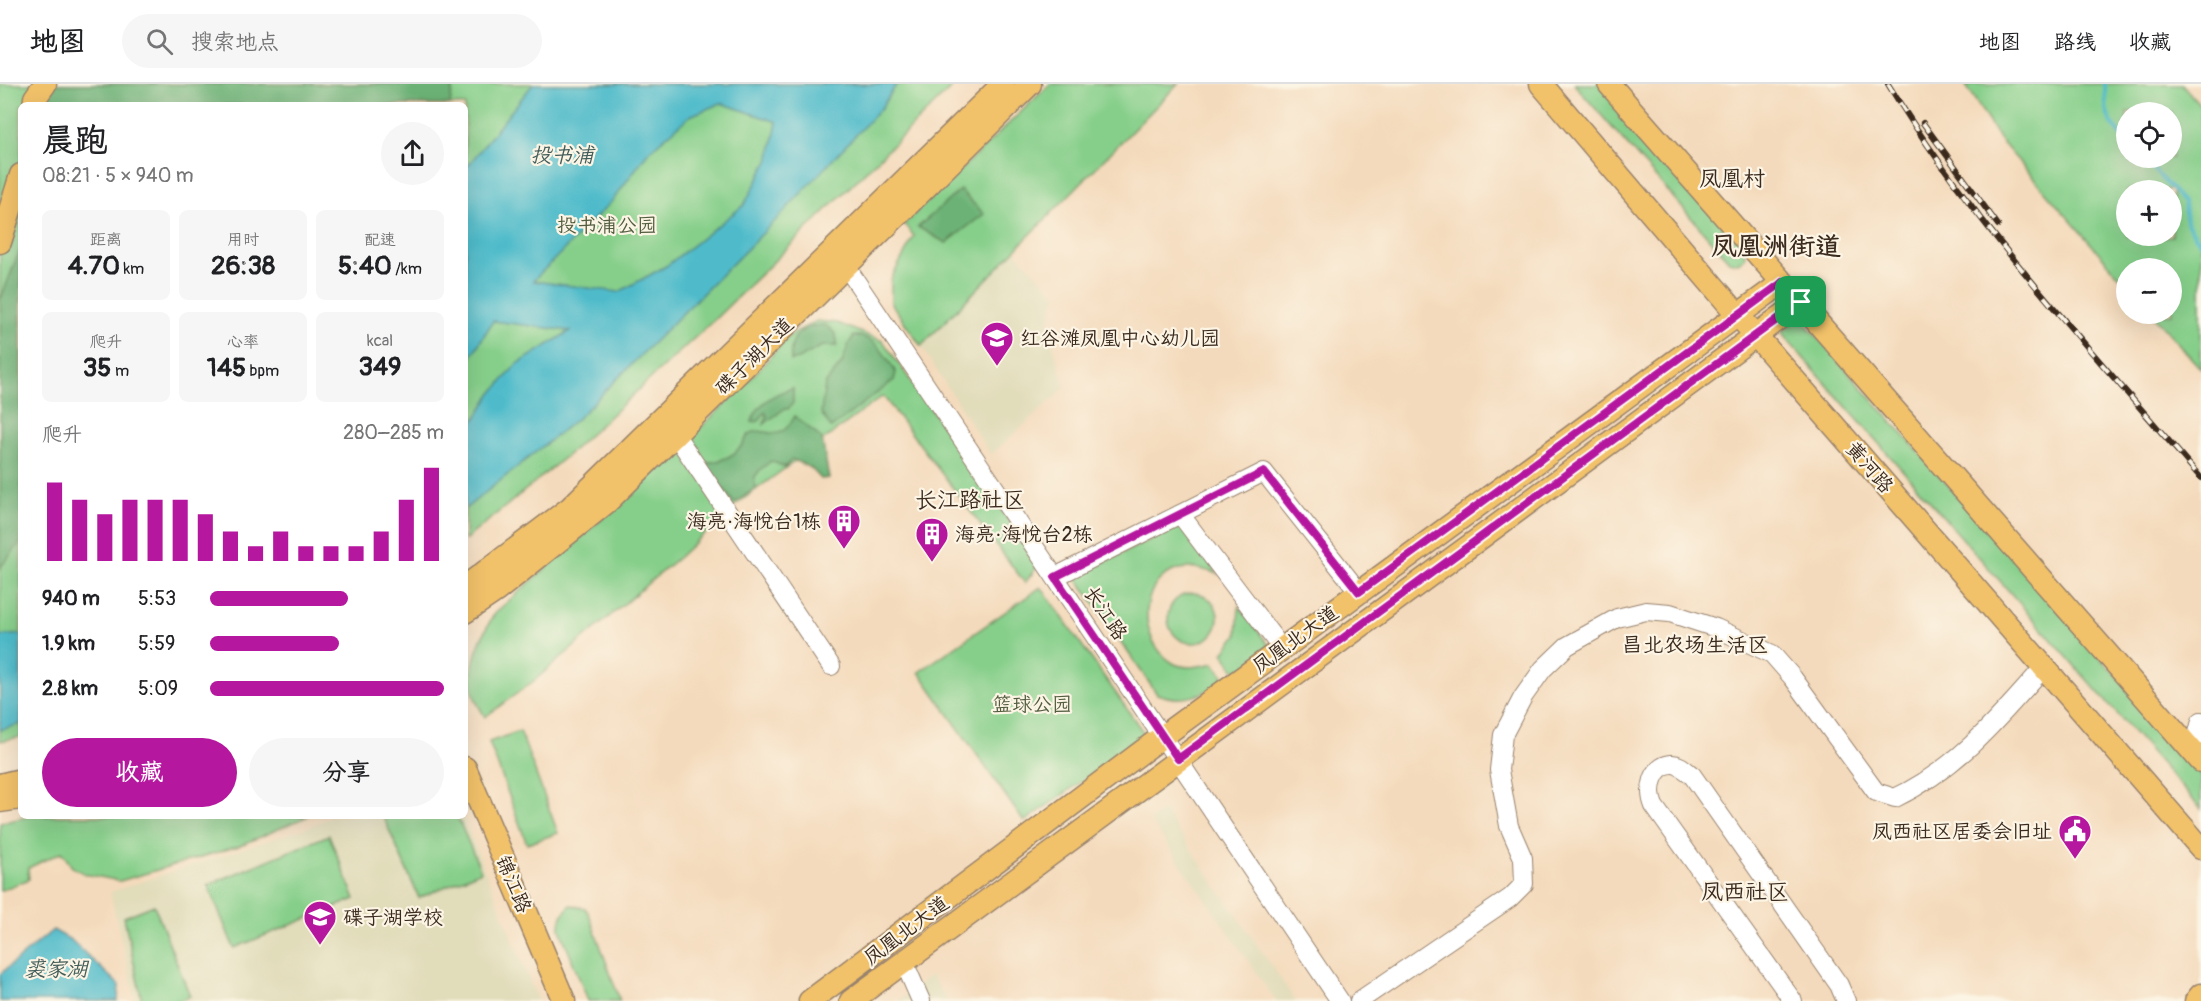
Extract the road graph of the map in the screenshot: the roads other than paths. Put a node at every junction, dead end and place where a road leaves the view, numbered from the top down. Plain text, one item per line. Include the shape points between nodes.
1 (45, 84) edge
2 (1003, 84) edge
3 (1030, 84) edge
4 (1541, 84) edge
5 (1609, 84) edge
6 (34, 102) edge
7 (18, 185) edge
8 (0, 242) edge
9 (840, 258) junction
10 (1783, 282) junction
11 (1801, 302) junction
12 (1738, 315) junction
13 (1755, 336) junction
14 (675, 434) junction
15 (1180, 514) junction
16 (1055, 577) junction
17 (468, 585) edge
18 (1359, 592) junction
19 (468, 610) edge
20 (1282, 649) junction
21 (831, 666) dead end
22 (2044, 667) junction
23 (2201, 722) edge
24 (1162, 736) junction
25 (2197, 757) edge
26 (1178, 759) junction
27 (468, 775) edge
28 (18, 781) edge
29 (0, 785) edge
30 (18, 798) edge
31 (0, 801) edge
32 (2193, 834) edge
33 (2201, 850) edge
34 (904, 962) junction
35 (2201, 995) edge
36 (564, 1001) edge
37 (810, 1001) edge
38 (851, 1001) edge
39 (921, 1001) edge
40 (1340, 1001) edge
41 (1359, 1001) edge
42 (1793, 1001) edge
43 (1846, 1001) edge
44 (2196, 1001) edge

1 - 6 main road
2 - 9 main road, 碟子湖大道
3 - 9 main road, 碟子湖大道
4 - 12 main road, 黄河路
5 - 10 main road
7 - 8 main road
9 - 14 main road, 碟子湖大道
9 - 16 street, 长江路
9 - 17 main road, 碟子湖大道 via 570,508
10 - 11 main road
10 - 12 main road, 凤凰北大道
11 - 13 main road, 凤凰北大道
11 - 25 main road
12 - 13 main road, 黄河路
12 - 18 main road, 凤凰北大道
13 - 22 main road, 黄河路
13 - 26 main road, 凤凰北大道
14 - 19 main road, 碟子湖大道 via 607,502
14 - 21 street
15 - 16 street
15 - 18 street via 1264,472
15 - 20 street
16 - 24 street, 长江路
18 - 20 main road, 凤凰北大道
20 - 24 main road, 凤凰北大道
22 - 32 main road, 黄河路
22 - 41 street via 1986,734 1932,777 1895,798 1876,792 1772,654 1716,628 1670,613 1646,611 1594,629 1567,645 1543,669 1503,735 1499,770 1509,826 1523,858 1524,884 1510,898
23 - 25 street
24 - 26 street, 长江路
24 - 37 main road, 凤凰北大道
26 - 34 main road, 凤凰北大道
26 - 40 street, 长江路
27 - 36 main road, 锦江路
28 - 29 main road
30 - 31 main road
32 - 33 main road, 黄河路
34 - 38 main road, 凤凰北大道
34 - 39 street
35 - 44 main road
42 - 43 street via 1654,806 1649,795 1658,770 1671,764 1692,775 1839,985

